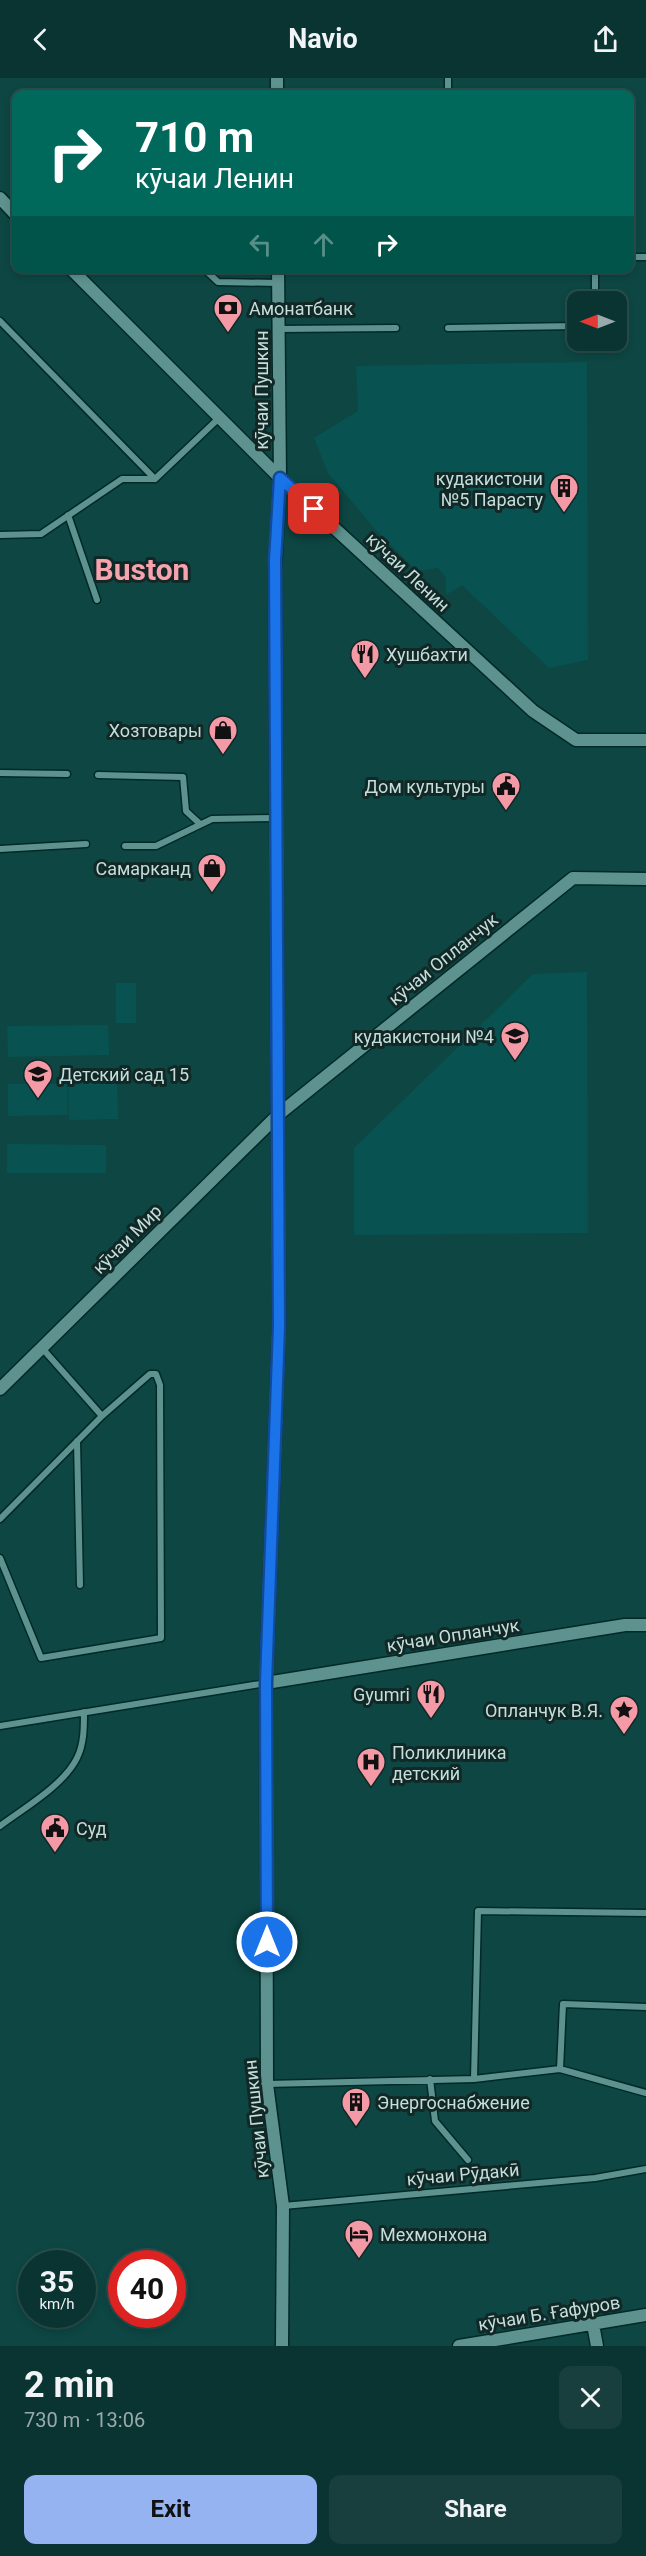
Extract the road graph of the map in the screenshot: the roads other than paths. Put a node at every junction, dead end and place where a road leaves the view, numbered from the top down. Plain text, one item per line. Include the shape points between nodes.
1 (0, 198) edge
2 (12, 211) edge
3 (75, 273) edge
4 (208, 273) edge
5 (278, 273) edge
6 (595, 273) edge
7 (278, 283) junction
8 (595, 291) edge
9 (0, 321) edge
10 (567, 326) edge
11 (396, 328) dead end
12 (448, 328) dead end
13 (279, 329) junction
14 (218, 419) junction
15 (155, 478) junction
16 (280, 478) junction
17 (68, 515) junction
18 (0, 535) edge
19 (97, 600) dead end
20 (646, 740) edge
21 (0, 773) edge
22 (67, 774) dead end
23 (98, 775) dead end
24 (277, 818) junction
25 (200, 823) junction
26 (86, 844) dead end
27 (124, 846) dead end
28 (0, 849) edge
29 (646, 879) edge
30 (279, 1114) junction
31 (42, 1348) junction
32 (0, 1389) edge
33 (102, 1416) junction
34 (77, 1441) junction
35 (0, 1519) edge
36 (0, 1558) edge
37 (80, 1585) dead end
38 (646, 1625) edge
39 (266, 1683) junction
40 (84, 1712) junction
41 (0, 1726) edge
42 (0, 1826) edge
43 (646, 1913) edge
44 (646, 2007) edge
45 (560, 2069) junction
46 (430, 2079) junction
47 (474, 2079) junction
48 (267, 2084) junction
49 (646, 2093) edge
50 (468, 2160) dead end
51 (646, 2169) edge
52 (283, 2206) junction
53 (646, 2315) edge
54 (593, 2324) junction
55 (282, 2346) edge
56 (459, 2346) edge
57 (597, 2346) edge

1 - 2 street
3 - 14 street, кӯчаи Ленин
4 - 7 street via 218,282
5 - 7 street, кӯчаи Пушкин
6 - 8 street
7 - 13 street, кӯчаи Пушкин
9 - 15 street
10 - 12 street
11 - 13 street
13 - 16 street, кӯчаи Пушкин
14 - 15 street
14 - 16 street, кӯчаи Ленин
15 - 17 street via 122,478
16 - 20 street, кӯчаи Ленин via 533,711 576,740
16 - 24 street, кӯчаи Пушкин via 275,560
17 - 18 street via 41,534
17 - 19 street
21 - 22 street
23 - 25 street via 183,777 186,811
24 - 25 street via 212,819
24 - 30 street, кӯчаи Пушкин
25 - 27 street via 156,846
26 - 28 street
29 - 30 street, кӯчаи Опланчук via 573,878
30 - 31 street, кӯчаи Мир
30 - 39 street, кӯчаи Пушкин via 279,1327
31 - 32 street, кӯчаи Мир
31 - 33 street
33 - 34 street
33 - 36 street via 150,1374 156,1374 160,1385 161,1638 41,1658
34 - 35 street
34 - 37 street
38 - 39 street, кӯчаи Опланчук via 625,1625
39 - 40 street
39 - 48 street, кӯчаи Пушкин
40 - 41 street
40 - 42 street via 84,1737 77,1759 64,1778
43 - 47 street via 478,1911
44 - 45 street via 563,2004
45 - 47 street
45 - 49 street
46 - 47 street
46 - 48 street
46 - 50 street via 435,2121
48 - 52 street, кӯчаи Пушкин
51 - 52 street, кӯчаи Рӯдакӣ via 595,2178
52 - 55 street, кӯчаи Пушкин
53 - 54 street, кӯчаи Б. Ғафуров
54 - 56 street, кӯчаи Б. Ғафуров
54 - 57 street

